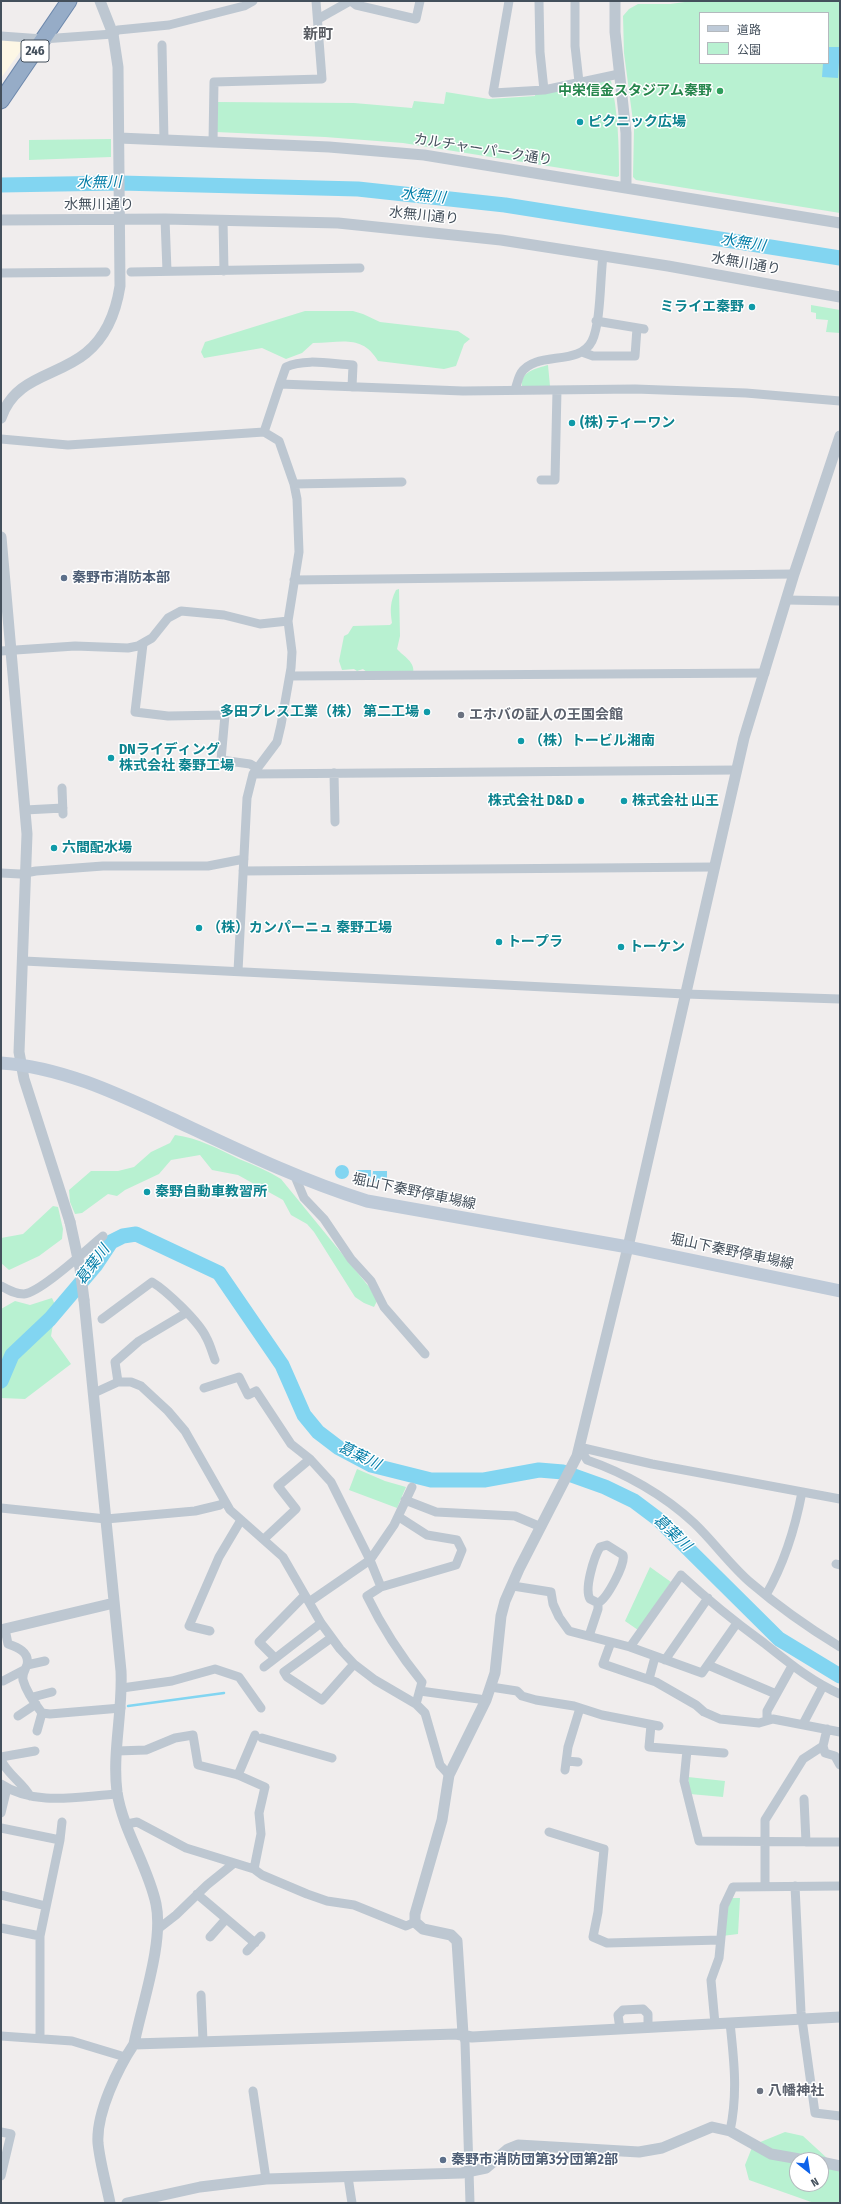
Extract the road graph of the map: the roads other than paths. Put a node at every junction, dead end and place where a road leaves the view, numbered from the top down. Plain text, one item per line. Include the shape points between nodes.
1 (69, 1) edge
2 (100, 1) edge
3 (253, 1) edge
4 (316, 1) edge
5 (350, 1) edge
6 (420, 1) edge
7 (509, 1) edge
8 (539, 1) edge
9 (575, 1) edge
10 (615, 1) edge
11 (318, 19) junction
12 (113, 34) junction
13 (1, 36) edge
14 (44, 39) junction
15 (162, 45) dead end
16 (619, 74) junction
17 (580, 82) junction
18 (544, 90) junction
19 (1, 101) edge
20 (119, 138) junction
21 (164, 140) junction
22 (213, 142) junction
23 (626, 188) junction
24 (119, 216) junction
25 (166, 219) junction
26 (1, 220) edge
27 (223, 220) junction
28 (840, 224) edge
29 (604, 256) junction
30 (360, 268) dead end
31 (166, 271) junction
32 (224, 271) junction
33 (1, 272) edge
34 (106, 272) dead end
35 (131, 272) dead end
36 (840, 296) edge
37 (596, 321) junction
38 (582, 352) junction
39 (280, 384) junction
40 (352, 387) junction
41 (515, 390) junction
42 (557, 390) junction
43 (840, 401) edge
44 (1, 418) edge
45 (264, 432) junction
46 (1, 439) edge
47 (839, 442) edge
48 (541, 480) dead end
49 (402, 482) dead end
50 (294, 484) junction
51 (1, 537) edge
52 (794, 574) junction
53 (294, 580) junction
54 (786, 600) junction
55 (840, 601) edge
56 (288, 620) junction
57 (143, 644) junction
58 (6, 650) edge
59 (765, 673) junction
60 (290, 676) junction
61 (736, 770) junction
62 (255, 771) junction
63 (334, 773) junction
64 (62, 788) dead end
65 (25, 810) junction
66 (335, 822) dead end
67 (244, 859) junction
68 (714, 867) junction
69 (243, 871) junction
70 (26, 872) junction
71 (1, 873) edge
72 (24, 961) junction
73 (238, 971) junction
74 (685, 994) junction
75 (840, 999) edge
76 (1, 1062) edge
77 (21, 1066) junction
78 (294, 1174) junction
79 (103, 1236) dead end
80 (628, 1247) junction
81 (1, 1286) edge
82 (840, 1291) edge
83 (186, 1313) junction
84 (102, 1319) dead end
85 (425, 1354) dead end
86 (215, 1360) dead end
87 (118, 1382) junction
88 (204, 1388) dead end
89 (94, 1393) junction
90 (578, 1451) junction
91 (310, 1459) junction
92 (412, 1487) dead end
93 (802, 1492) junction
94 (840, 1499) edge
95 (405, 1500) junction
96 (224, 1502) junction
97 (1, 1508) edge
98 (399, 1517) junction
99 (106, 1519) junction
100 (241, 1520) junction
101 (541, 1527) junction
102 (264, 1539) junction
103 (370, 1560) junction
104 (513, 1586) junction
105 (381, 1587) junction
106 (766, 1595) junction
107 (307, 1598) junction
108 (708, 1598) junction
109 (114, 1603) junction
110 (598, 1603) junction
111 (321, 1623) junction
112 (736, 1623) junction
113 (3, 1630) edge
114 (210, 1631) dead end
115 (589, 1636) junction
116 (331, 1638) junction
117 (611, 1642) junction
118 (630, 1647) junction
119 (840, 1647) edge
120 (655, 1657) junction
121 (275, 1658) junction
122 (665, 1660) junction
123 (45, 1661) dead end
124 (354, 1664) junction
125 (708, 1665) junction
126 (792, 1666) junction
127 (264, 1667) dead end
128 (25, 1668) junction
129 (649, 1679) junction
130 (3, 1681) dead end
131 (823, 1686) junction
132 (491, 1687) junction
133 (122, 1688) junction
134 (420, 1691) junction
135 (52, 1692) dead end
136 (776, 1694) junction
137 (840, 1694) edge
138 (34, 1700) junction
139 (486, 1700) junction
140 (416, 1704) junction
141 (121, 1708) junction
142 (261, 1708) dead end
143 (580, 1708) junction
144 (42, 1713) junction
145 (18, 1716) dead end
146 (767, 1720) junction
147 (803, 1724) junction
148 (828, 1729) junction
149 (37, 1731) dead end
150 (840, 1732) edge
151 (823, 1746) junction
152 (687, 1750) junction
153 (117, 1751) junction
154 (724, 1753) dead end
155 (30, 1754) dead end
156 (1, 1758) edge
157 (332, 1758) dead end
158 (578, 1762) dead end
159 (840, 1765) edge
160 (238, 1775) junction
161 (449, 1775) junction
162 (4, 1786) edge
163 (118, 1794) junction
164 (30, 1796) junction
165 (804, 1799) dead end
166 (1, 1813) edge
167 (62, 1822) dead end
168 (127, 1824) junction
169 (1, 1828) edge
170 (549, 1832) dead end
171 (60, 1840) junction
172 (765, 1842) junction
173 (806, 1842) junction
174 (840, 1842) edge
175 (233, 1864) junction
176 (254, 1869) junction
177 (765, 1886) junction
178 (795, 1886) junction
179 (840, 1886) edge
180 (197, 1894) junction
181 (1, 1895) edge
182 (46, 1906) junction
183 (226, 1918) junction
184 (415, 1922) junction
185 (1, 1928) edge
186 (158, 1929) junction
187 (40, 1936) junction
188 (261, 1936) dead end
189 (210, 1937) dead end
190 (720, 1940) junction
191 (255, 1943) junction
192 (247, 1951) dead end
193 (201, 1995) dead end
194 (840, 2017) edge
195 (803, 2018) junction
196 (730, 2023) junction
197 (715, 2024) junction
198 (648, 2028) junction
199 (620, 2029) junction
200 (463, 2034) junction
201 (1, 2036) edge
202 (40, 2038) junction
203 (203, 2041) junction
204 (134, 2044) junction
205 (125, 2057) junction
206 (253, 2091) dead end
207 (840, 2116) edge
208 (730, 2131) junction
209 (1, 2132) edge
210 (789, 2157) edge
211 (829, 2164) edge
212 (840, 2166) edge
213 (470, 2172) junction
214 (1, 2176) edge
215 (348, 2177) junction
216 (266, 2178) junction
217 (110, 2203) edge
218 (126, 2203) edge
219 (352, 2203) edge
220 (470, 2203) edge

1 - 14 highway, 246
2 - 12 street
3 - 12 street via 244,6 169,25 118,30
4 - 11 street
5 - 6 street via 356,5 416,19
5 - 11 street
7 - 18 street via 493,93
8 - 18 street
9 - 17 street
10 - 16 street
11 - 22 street via 322,79 214,82
12 - 14 street
12 - 20 street via 118,67
13 - 14 street
14 - 19 highway, 246
15 - 21 street
16 - 17 street
16 - 23 street via 626,133
17 - 18 street
20 - 21 street, カルチャーパーク通り
20 - 24 street
21 - 22 street, カルチャーパーク通り
22 - 23 street, カルチャーパーク通り via 329,147 424,155
23 - 28 street, カルチャーパーク通り
24 - 25 street, 水無川通り
24 - 26 street, 水無川通り
24 - 44 street via 120,286 113,318 86,354 22,388 8,404
25 - 27 street, 水無川通り
25 - 31 street
27 - 29 street, 水無川通り via 338,223 436,232
27 - 32 street
29 - 36 street, 水無川通り
29 - 37 street
30 - 32 street
31 - 32 street
31 - 35 street
33 - 34 street
37 - 38 street via 592,341
37 - 38 street via 641,328 635,356 593,356
38 - 41 street via 535,363 525,368
39 - 40 street
39 - 40 street via 286,367 299,362 353,365
39 - 45 street
40 - 41 street
41 - 42 street
42 - 43 street via 635,389 746,393
42 - 48 street via 555,480
45 - 46 street via 68,445
45 - 50 street via 279,441
47 - 52 street
49 - 50 street
50 - 53 street via 299,552
51 - 58 street
52 - 53 street
52 - 54 street
53 - 56 street
54 - 55 street
54 - 59 street
56 - 57 street via 260,624 224,615 181,611 168,618 152,638
56 - 60 street via 292,652
57 - 58 street via 128,648 75,646
57 - 62 street via 135,712 168,716 224,716 221,760 250,764
58 - 65 street
59 - 60 street
59 - 61 street
60 - 62 street via 277,742
61 - 63 street
61 - 68 street
62 - 63 street
62 - 67 street via 247,798
63 - 66 street
64 - 65 street via 63,811
65 - 70 street
67 - 69 street
67 - 70 street via 208,866 103,866
68 - 69 street
68 - 74 street
69 - 73 street
70 - 71 street
70 - 72 street
72 - 73 street
72 - 77 street via 19,1052
73 - 74 street
74 - 75 street
74 - 80 street
76 - 77 main road, 堀山下秦野停車場線
77 - 78 main road, 堀山下秦野停車場線 via 38,1068 113,1092
77 - 89 street, bridge via 70,1222 80,1268
78 - 80 main road, 堀山下秦野停車場線 via 326,1189 367,1201
78 - 85 street via 304,1198 324,1219 351,1259 370,1281 384,1307
79 - 81 street via 39,1287 25,1294 14,1293
80 - 82 main road, 堀山下秦野停車場線
80 - 90 street
83 - 84 street via 167,1292 152,1282
83 - 86 street via 206,1336
83 - 87 street via 139,1341 115,1362
87 - 89 street
87 - 96 street via 131,1382 141,1386 185,1431
88 - 91 street via 239,1377 248,1395 256,1391 291,1444
89 - 99 street
90 - 93 street
90 - 101 street
90 - 106 street via 587,1460 616,1471 663,1498 680,1511
91 - 102 street via 278,1486 296,1509
91 - 103 street via 331,1482
92 - 95 street
93 - 94 street
93 - 106 street via 792,1549 783,1557 781,1569
95 - 98 street
95 - 101 street via 436,1512 515,1516
96 - 99 street via 220,1506 195,1511
96 - 100 street
97 - 99 street
98 - 103 street
98 - 105 street via 427,1535 457,1540 462,1550 461,1556 456,1565
99 - 109 street
100 - 102 street
100 - 114 street via 219,1557 189,1626
101 - 104 street
102 - 107 street via 283,1557
103 - 105 street
103 - 107 street
104 - 115 street via 552,1592 553,1604 569,1631
104 - 132 street via 501,1616 496,1674
105 - 134 street via 367,1596 380,1625 422,1682
106 - 119 street
107 - 111 street
107 - 121 street via 259,1642
108 - 112 street
108 - 118 street via 681,1575
108 - 122 street
109 - 113 street
109 - 133 street
110 - 110 street via 605,1598 624,1558 620,1552 607,1545 600,1548 595,1558 588,1593 590,1599
110 - 115 street
111 - 116 street
111 - 121 street
112 - 125 street
112 - 126 street
113 - 128 street via 8,1644 23,1651
115 - 117 street
116 - 124 street
116 - 124 street via 284,1672 287,1677 322,1700
117 - 118 street
117 - 129 street via 603,1664
118 - 120 street
120 - 122 street
120 - 129 street
121 - 127 street
122 - 125 street via 702,1673
123 - 128 street
124 - 140 street via 375,1680
125 - 136 street
126 - 131 street
126 - 136 street
128 - 130 street
128 - 138 street via 23,1679
129 - 146 street via 720,1719 759,1723
131 - 137 street
131 - 147 street
132 - 139 street
132 - 143 street via 516,1691 522,1696 536,1700
133 - 141 street
133 - 142 street via 172,1681 215,1669 239,1677
134 - 139 street
134 - 140 street
135 - 138 street
136 - 146 street via 767,1711
138 - 144 street
138 - 145 street
139 - 161 street
140 - 161 street via 425,1713 440,1765
141 - 144 street
141 - 153 street
143 - 152 street via 655,1726 649,1747
143 - 158 street via 568,1747 566,1766
144 - 149 street
146 - 147 street
147 - 148 street
148 - 150 street
148 - 151 street
151 - 159 street via 825,1753 835,1756
151 - 172 street via 802,1758 765,1820
152 - 154 street
152 - 172 street via 684,1782 699,1841
153 - 160 street via 146,1750 175,1738 193,1735 198,1764
153 - 163 street via 115,1771
155 - 156 street
156 - 164 street via 7,1772
157 - 160 street via 258,1737
160 - 176 street via 265,1787 259,1814 261,1841
161 - 184 street via 442,1820 415,1914
162 - 164 street
162 - 166 street
163 - 164 street via 61,1798
163 - 168 street
165 - 173 street
167 - 171 street
168 - 175 street via 137,1822 172,1842
168 - 186 street via 152,1890
169 - 171 street
170 - 190 street via 604,1849 593,1937 607,1943
171 - 182 street
172 - 173 street
172 - 177 street
173 - 174 street
175 - 176 street
175 - 180 street
176 - 184 street via 262,1875 327,1901 354,1905 406,1926
177 - 178 street
177 - 190 street via 733,1887 724,1906
178 - 179 street
178 - 195 street
180 - 183 street
180 - 186 street
181 - 182 street
182 - 187 street
183 - 189 street
183 - 191 street
184 - 200 street via 423,1929 451,1936 457,1941
185 - 187 street
186 - 204 street
187 - 202 street
188 - 191 street
190 - 197 street via 718,1958 710,1980
191 - 192 street
193 - 203 street
194 - 195 street
195 - 196 street
195 - 207 street via 815,2113
196 - 197 street
196 - 208 street via 736,2075 735,2110
197 - 198 street
198 - 199 street
198 - 199 street via 648,2014 643,2009 623,2010 618,2015
199 - 200 street via 472,2037
200 - 203 street
200 - 213 street via 466,2042
201 - 202 street
202 - 205 street via 72,2041
203 - 204 street
204 - 205 street
205 - 217 street via 99,2118 98,2142
206 - 216 street
208 - 210 street via 771,2154
208 - 213 street via 712,2127 662,2148 639,2152 518,2146 508,2149 486,2168
209 - 214 street via 10,2134
211 - 212 street
213 - 215 street
213 - 220 street
215 - 216 street
215 - 219 street
216 - 218 street via 200,2187

